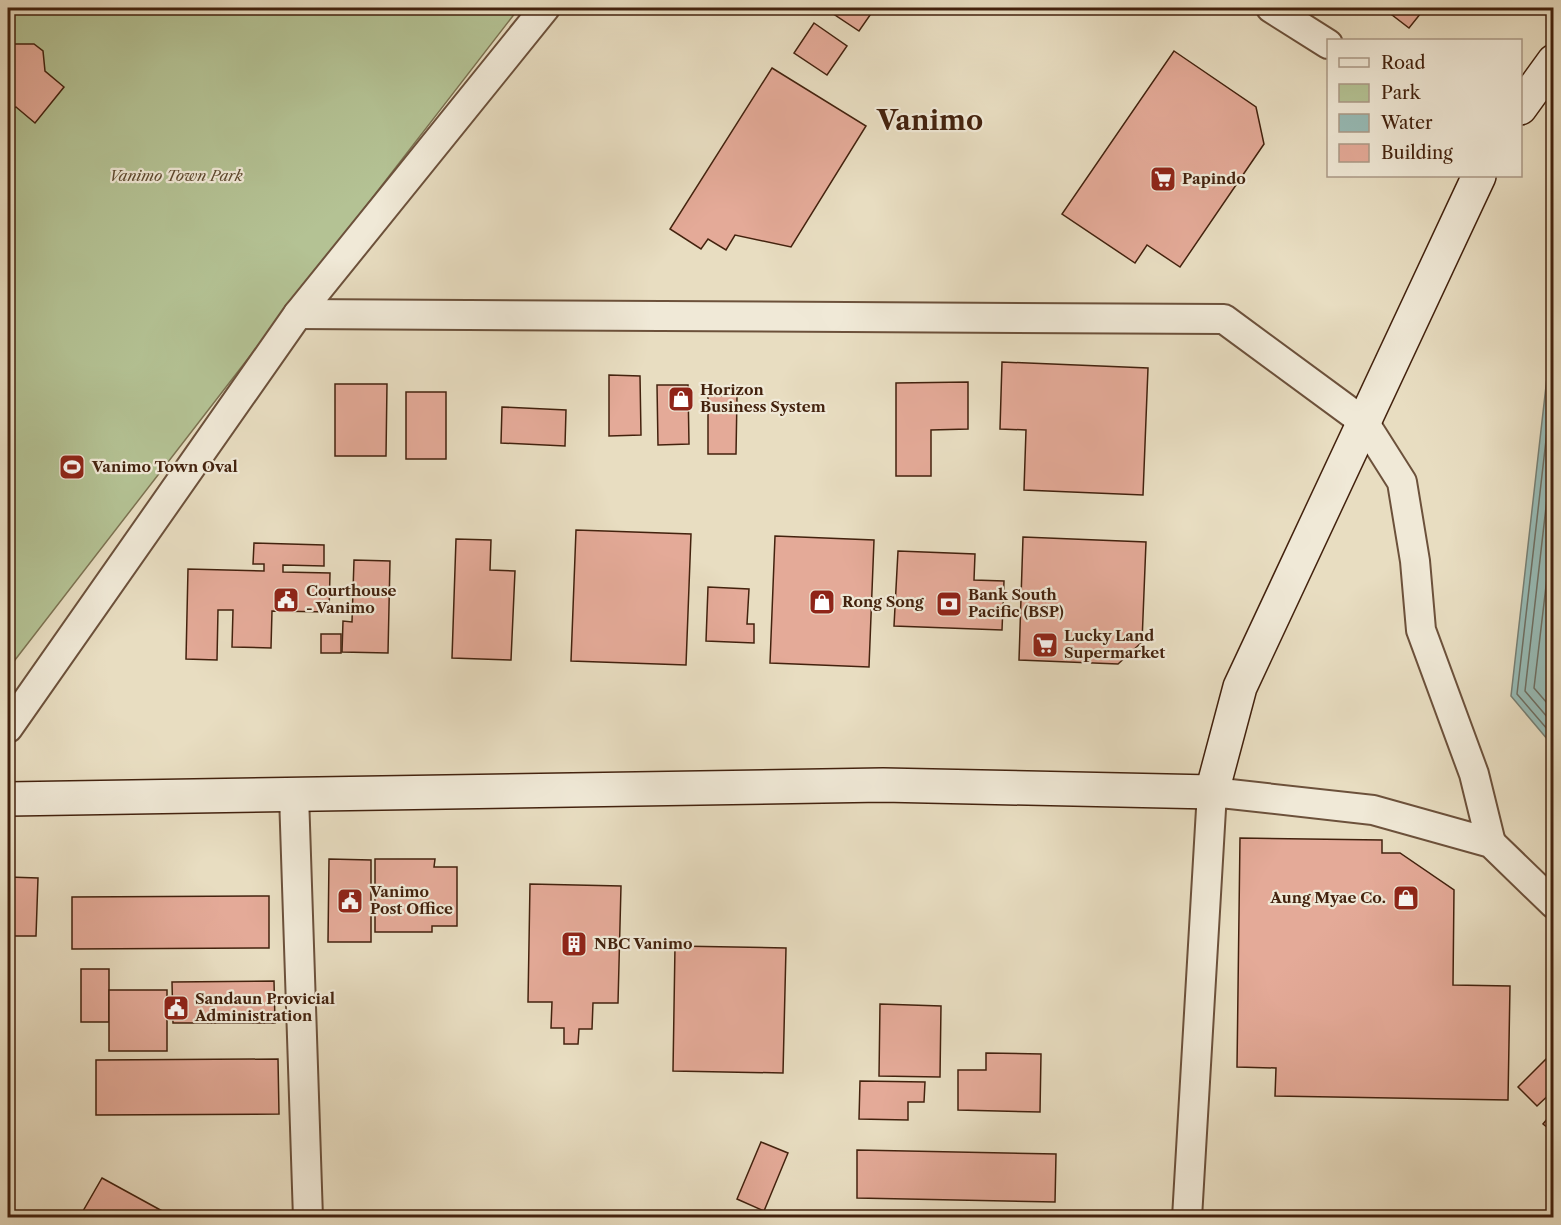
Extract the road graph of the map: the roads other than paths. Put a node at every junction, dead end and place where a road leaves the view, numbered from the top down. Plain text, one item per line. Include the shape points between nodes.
1 (545, 8) edge
2 (1271, 8) edge
3 (1327, 43) edge
4 (1554, 61) edge
5 (1522, 107) edge
6 (1479, 177) edge
7 (298, 314) junction
8 (1364, 422) junction
9 (8, 728) edge
10 (1212, 792) junction
11 (294, 795) junction
12 (8, 799) edge
13 (1491, 843) junction
14 (1554, 904) edge
15 (308, 1218) edge
16 (1187, 1218) edge

1 - 7 street
2 - 3 street
4 - 5 street
6 - 8 street
7 - 8 street via 1224,319
7 - 9 street
8 - 10 street via 1240,687
8 - 13 street via 1402,482 1421,630 1474,774
10 - 11 street via 883,785
10 - 13 street via 1373,810
10 - 16 street
11 - 12 street
11 - 15 street
13 - 14 street

